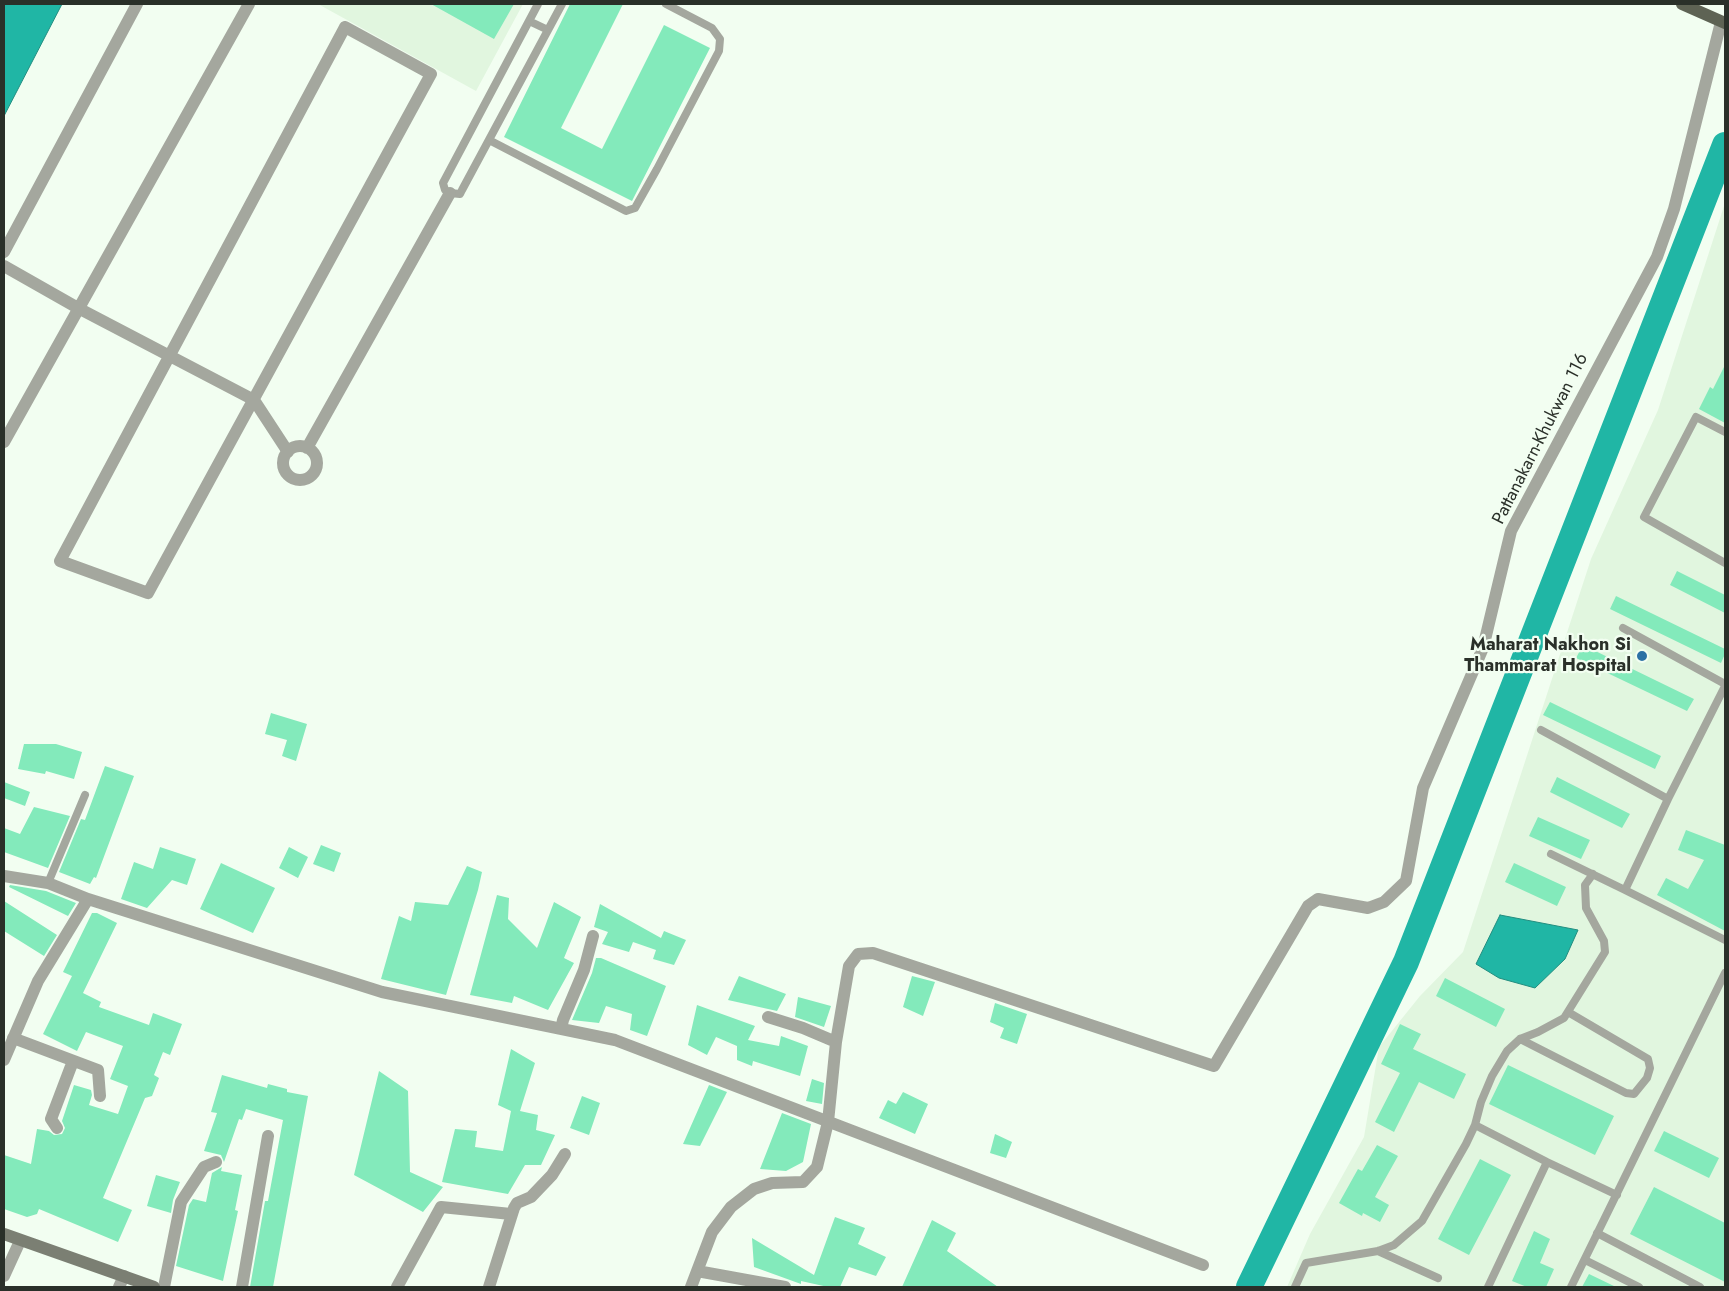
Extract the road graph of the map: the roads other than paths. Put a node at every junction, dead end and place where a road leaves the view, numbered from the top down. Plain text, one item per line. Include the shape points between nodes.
1 (137, 4) edge
2 (249, 4) edge
3 (538, 4) edge
4 (562, 4) edge
5 (666, 4) edge
6 (1682, 4) edge
7 (1724, 19) edge
8 (529, 21) junction
9 (548, 30) junction
10 (489, 140) junction
11 (450, 193) junction
12 (4, 252) edge
13 (4, 266) edge
14 (78, 308) junction
15 (170, 356) junction
16 (254, 400) junction
17 (1725, 432) edge
18 (4, 442) edge
19 (307, 448) junction
20 (288, 452) junction
21 (1725, 563) edge
22 (1623, 628) dead end
23 (1725, 685) edge
24 (1541, 730) dead end
25 (85, 794) dead end
26 (1668, 800) junction
27 (1551, 854) dead end
28 (1593, 874) junction
29 (4, 876) edge
30 (48, 882) junction
31 (1625, 890) junction
32 (88, 899) junction
33 (593, 936) dead end
34 (1725, 940) edge
35 (1725, 973) edge
36 (1568, 1012) junction
37 (768, 1017) dead end
38 (561, 1029) junction
39 (13, 1038) junction
40 (1520, 1039) junction
41 (836, 1042) junction
42 (4, 1060) edge
43 (73, 1061) junction
44 (100, 1096) dead end
45 (828, 1122) junction
46 (1475, 1125) junction
47 (57, 1128) dead end
48 (268, 1136) dead end
49 (565, 1154) dead end
50 (216, 1162) dead end
51 (1548, 1162) junction
52 (1617, 1195) junction
53 (511, 1214) junction
54 (1597, 1233) junction
55 (4, 1234) edge
56 (20, 1241) junction
57 (1378, 1252) junction
58 (1585, 1260) junction
59 (1203, 1265) dead end
60 (697, 1272) junction
61 (4, 1276) edge
62 (1438, 1278) dead end
63 (122, 1282) edge
64 (154, 1287) edge
65 (164, 1287) edge
66 (242, 1287) edge
67 (397, 1287) edge
68 (489, 1287) edge
69 (691, 1287) edge
70 (785, 1287) edge
71 (1295, 1287) edge
72 (1488, 1287) edge
73 (1571, 1287) edge
74 (1639, 1287) edge
75 (1700, 1287) edge

1 - 12 street
2 - 14 street
3 - 8 lane
4 - 9 lane
5 - 10 lane via 712,28 720,39 719,51 635,208 626,211 615,206
6 - 7 main road
7 - 41 street, Pattanakarn-Khukwan 116 via 1674,209 1657,257 1511,532 1483,648 1423,788 1406,881 1384,902 1368,908 1318,899 1308,906 1214,1066 873,953 858,954 849,966
8 - 9 lane
8 - 11 lane via 443,183
9 - 10 lane
10 - 11 lane via 460,194
11 - 19 street
13 - 14 street
14 - 15 street
14 - 18 street
15 - 16 street
15 - 16 street via 60,561 148,593
15 - 16 street via 345,27 431,74
16 - 20 street
17 - 21 lane via 1696,417 1644,518
19 - 20 street via 297,447
19 - 20 street via 315,455 317,465 312,475 302,480 291,478 284,469
22 - 23 lane
23 - 26 lane
24 - 26 lane
25 - 30 lane
26 - 31 lane
27 - 28 lane
28 - 31 lane
28 - 36 lane via 1585,885 1586,908 1604,941 1605,952
29 - 30 street
30 - 32 street
31 - 34 lane
32 - 38 street via 382,992
32 - 39 street via 38,981
33 - 38 street via 584,970
35 - 52 lane
36 - 40 lane via 1564,1018
36 - 40 lane via 1648,1059 1647,1078 1634,1094 1626,1093
37 - 41 street
38 - 45 street via 615,1040
39 - 42 street
39 - 43 street
40 - 46 lane via 1507,1051 1492,1076
41 - 45 street
43 - 44 street via 98,1070
43 - 47 street via 51,1119
45 - 59 street
45 - 60 street via 818,1167 803,1182 772,1183 742,1197 712,1232
46 - 51 lane
46 - 57 lane via 1422,1222 1394,1245
48 - 66 street
49 - 53 street via 552,1175 531,1197 517,1204
50 - 65 street via 204,1167 181,1202
51 - 52 lane
51 - 72 lane
52 - 54 lane
53 - 67 street via 441,1207
53 - 68 street
54 - 58 lane
54 - 75 lane
55 - 56 main road
56 - 61 street
56 - 63 main road
57 - 62 lane
57 - 71 lane via 1306,1263
58 - 73 lane
58 - 74 lane
60 - 69 street
60 - 70 street
63 - 64 main road

